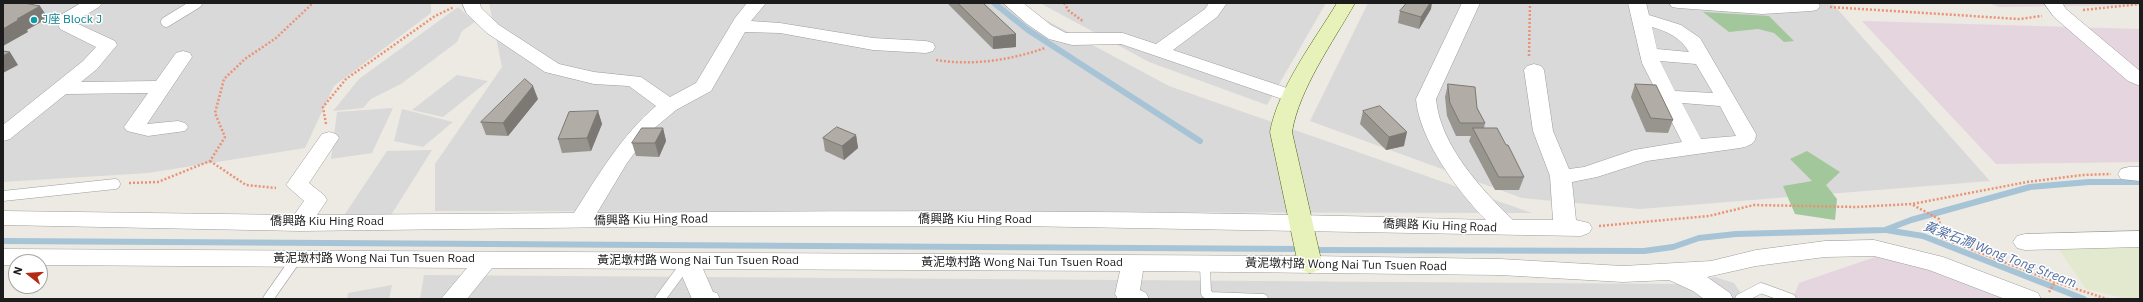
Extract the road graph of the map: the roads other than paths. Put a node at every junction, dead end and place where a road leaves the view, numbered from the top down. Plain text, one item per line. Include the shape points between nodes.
1 (93, 3) edge
2 (197, 3) edge
3 (757, 3) edge
4 (1012, 3) edge
5 (1218, 3) edge
6 (1346, 3) edge
7 (1471, 3) edge
8 (1678, 3) edge
9 (463, 5) edge
10 (1811, 6) road end
11 (2057, 8) edge
12 (1639, 10) edge
13 (741, 16) edge
14 (166, 22) dead end
15 (921, 47) road end
16 (1159, 51) junction
17 (1648, 54) junction
18 (183, 57) dead end
19 (1702, 59) junction
20 (1534, 70) road end
21 (2140, 80) edge
22 (162, 87) junction
23 (62, 88) junction
24 (1292, 96) junction
25 (1667, 96) junction
26 (1726, 100) junction
27 (669, 106) junction
28 (178, 127) dead end
29 (3, 135) edge
30 (329, 138) dead end
31 (1694, 145) junction
32 (1561, 176) junction
33 (114, 184) road end
34 (3, 196) edge
35 (3, 218) edge
36 (581, 220) junction
37 (300, 223) junction
38 (1300, 223) junction
39 (1507, 228) junction
40 (2140, 239) edge
41 (2025, 242) dead end
42 (3, 257) edge
43 (296, 259) junction
44 (485, 260) junction
45 (688, 261) junction
46 (1133, 263) junction
47 (1205, 264) junction
48 (1310, 264) junction
49 (1674, 272) junction
50 (1211, 298) edge
51 (268, 299) edge
52 (453, 299) edge
53 (660, 299) edge
54 (708, 299) edge
55 (1137, 299) edge
56 (1263, 299) edge
57 (1721, 299) edge
58 (1740, 299) edge
59 (1791, 299) edge
60 (2029, 299) edge

1 - 23 street via 65,20 66,25 108,45 90,65
2 - 14 lane
3 - 13 street
4 - 16 street via 1055,35 1081,40 1124,39
5 - 16 street via 1211,13
6 - 24 street
7 - 39 street via 1426,99 1427,112 1436,136 1473,194
8 - 10 street via 1762,9
9 - 27 street via 473,10 493,29 552,68 594,78 634,81
11 - 21 street via 2134,78
12 - 17 street
12 - 19 street via 1685,34
13 - 15 street via 780,28 873,44
13 - 27 street via 704,87
16 - 24 street
17 - 19 street
17 - 25 street
18 - 22 street
19 - 26 street
20 - 32 street via 1543,130
22 - 23 street
22 - 28 street via 134,127 137,130 145,130
23 - 29 street
24 - 38 street via 1284,115 1281,132
25 - 26 street
25 - 31 street
26 - 31 street via 1746,134 1746,139 1740,142
27 - 36 street via 644,127 618,160
30 - 37 street via 297,186 316,200
31 - 32 street via 1619,161 1583,175
32 - 39 street, 僑興路 Kiu Hing Road via 1573,228
33 - 34 lane
35 - 37 street, 僑興路 Kiu Hing Road
36 - 37 street, 僑興路 Kiu Hing Road
36 - 38 street, 僑興路 Kiu Hing Road via 1018,219
38 - 39 street, 僑興路 Kiu Hing Road
38 - 48 street
40 - 41 street
42 - 43 street, 黃泥墩村路 Wong Nai Tun Tsuen Road
43 - 44 street, 黃泥墩村路 Wong Nai Tun Tsuen Road
43 - 51 lane
44 - 45 street, 黃泥墩村路 Wong Nai Tun Tsuen Road
44 - 52 street
45 - 46 street, 黃泥墩村路 Wong Nai Tun Tsuen Road
45 - 53 lane
45 - 54 street via 704,298
46 - 47 street, 黃泥墩村路 Wong Nai Tun Tsuen Road
46 - 55 street via 1127,294
47 - 48 street, 黃泥墩村路 Wong Nai Tun Tsuen Road
47 - 50 lane via 1206,293
48 - 49 street, 黃泥墩村路 Wong Nai Tun Tsuen Road via 1500,267 1623,274
49 - 57 street via 1702,285
49 - 60 street, 黃泥墩村路 Wong Nai Tun Tsuen Road via 1710,269 1756,258 1825,249 1874,248 1934,263
50 - 56 lane
58 - 59 lane via 1761,288

